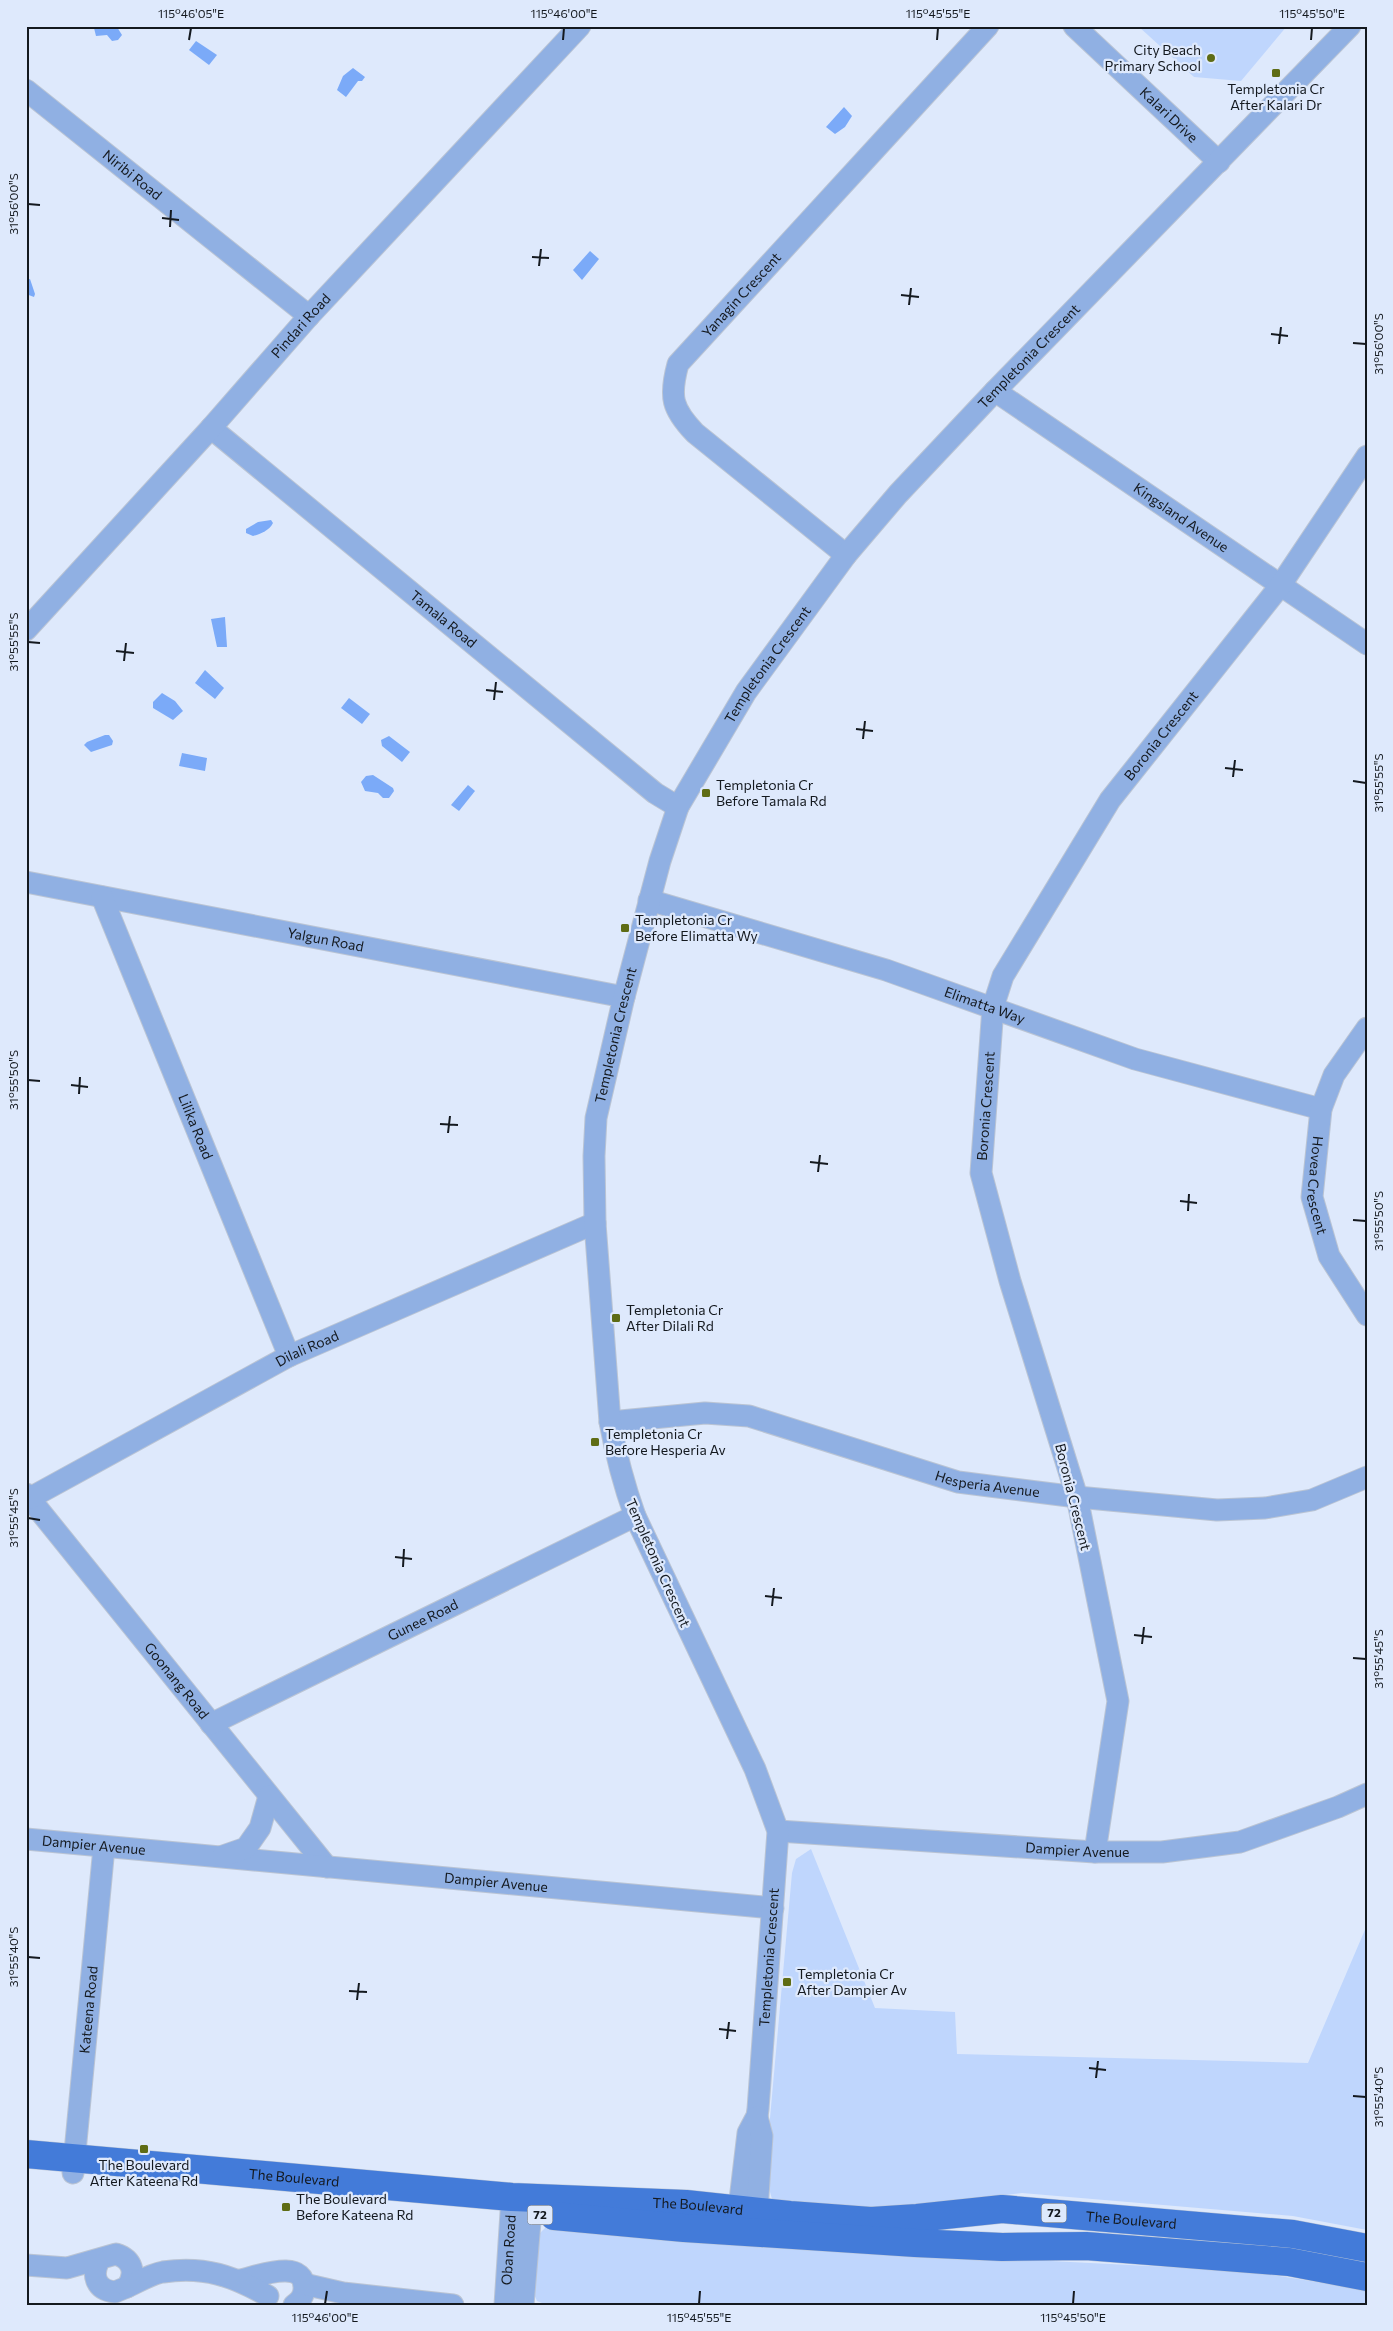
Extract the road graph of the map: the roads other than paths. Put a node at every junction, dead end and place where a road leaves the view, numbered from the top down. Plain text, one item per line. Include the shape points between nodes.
1 (580, 26) edge
2 (988, 26) edge
3 (1074, 26) edge
4 (1350, 26) edge
5 (26, 90) edge
6 (1219, 162) junction
7 (309, 316) junction
8 (995, 391) junction
9 (212, 428) junction
10 (1367, 456) edge
11 (846, 554) junction
12 (1280, 586) junction
13 (26, 630) edge
14 (1367, 644) edge
15 (678, 807) junction
16 (26, 882) edge
17 (102, 897) junction
18 (650, 900) junction
19 (624, 997) junction
20 (993, 1007) junction
21 (1367, 1028) edge
22 (1321, 1109) junction
23 (595, 1223) junction
24 (1367, 1315) edge
25 (289, 1356) junction
26 (610, 1422) junction
27 (1367, 1477) edge
28 (28, 1496) edge
29 (1077, 1497) junction
30 (635, 1516) junction
31 (211, 1724) junction
32 (1367, 1794) edge
33 (269, 1796) junction
34 (778, 1831) junction
35 (26, 1839) edge
36 (104, 1847) junction
37 (1095, 1852) junction
38 (220, 1857) junction
39 (327, 1867) junction
40 (773, 1908) junction
41 (26, 2154) edge
42 (74, 2165) junction
43 (26, 2169) edge
44 (521, 2205) junction
45 (747, 2221) junction
46 (1367, 2248) edge
47 (100, 2259) junction
48 (129, 2261) junction
49 (26, 2265) edge
50 (67, 2268) junction
51 (162, 2272) junction
52 (273, 2274) junction
53 (1367, 2277) edge
54 (240, 2280) junction
55 (107, 2291) edge
56 (300, 2295) edge
57 (272, 2300) edge
58 (453, 2305) edge
59 (505, 2305) edge
60 (523, 2305) edge

1 - 7 street, Pindari Road
2 - 11 street, Yanagin Crescent via 678,364 673,401 680,417 695,433
3 - 6 street, Kalari Drive
4 - 6 street, Templetonia Crescent
5 - 7 street, Niribi Road
6 - 8 street, Templetonia Crescent
7 - 9 street, Pindari Road
8 - 11 street, Templetonia Crescent
8 - 12 street, Kingsland Avenue
9 - 13 street, Pindari Road
9 - 15 street, Tamala Road via 655,793
10 - 12 street, Boronia Crescent
11 - 15 street, Templetonia Crescent via 746,692
12 - 14 street, Kingsland Avenue
12 - 20 street, Boronia Crescent via 1110,800 1003,976
15 - 18 street, Templetonia Crescent
16 - 17 street, Yalgun Road
17 - 19 street, Yalgun Road
17 - 25 street, Lilika Road
18 - 19 street, Templetonia Crescent
18 - 20 street, Elimatta Way via 886,970
19 - 23 street, Templetonia Crescent via 596,1118
20 - 22 street, Elimatta Way via 1135,1059
20 - 29 street, Boronia Crescent via 981,1173 1010,1281
21 - 22 street, Hovea Crescent via 1334,1075
22 - 24 street, Hovea Crescent via 1312,1197 1329,1256
23 - 25 street, Dilali Road
23 - 26 street, Templetonia Crescent
25 - 28 street, Dilali Road
26 - 29 street, Hesperia Avenue via 705,1413 748,1416 958,1482
26 - 30 street, Templetonia Crescent via 616,1455
27 - 29 street, Hesperia Avenue via 1312,1500 1264,1508 1217,1510
28 - 31 street, Goonang Road
29 - 37 street, Boronia Crescent via 1118,1700
30 - 31 street, Gunee Road
30 - 34 street, Templetonia Crescent via 755,1769
31 - 33 street, Goonang Road
32 - 37 street, Dampier Avenue via 1240,1842 1162,1852
33 - 38 street, Dampier Avenue via 260,1828 246,1848
33 - 39 street, Goonang Road
34 - 37 street, Dampier Avenue
34 - 40 street, Templetonia Crescent
35 - 36 street, Dampier Avenue
36 - 38 street, Dampier Avenue
36 - 42 street, Kateena Road
38 - 39 street, Dampier Avenue
39 - 40 street, Dampier Avenue
40 - 45 street, Templetonia Crescent via 757,2116 748,2133
41 - 42 main road, The Boulevard / 72
42 - 43 main road, The Boulevard / 72
42 - 44 main road, The Boulevard / 72
44 - 45 main road, The Boulevard / 72 via 686,2204
44 - 59 street, Oban Road
44 - 60 street, Oban Road
45 - 46 main road, The Boulevard / 72 via 871,2221 1002,2209 1293,2234
45 - 53 main road, The Boulevard / 72 via 983,2246 1086,2246 1289,2262
47 - 48 street via 116,2254
47 - 50 street
47 - 55 street via 95,2267
48 - 51 street
48 - 55 street via 133,2275
49 - 50 street
50 - 55 street
51 - 54 street via 205,2271
51 - 55 street
52 - 54 street
52 - 56 street via 289,2269 295,2272
52 - 57 street via 267,2281
54 - 57 street
56 - 58 street via 343,2293

